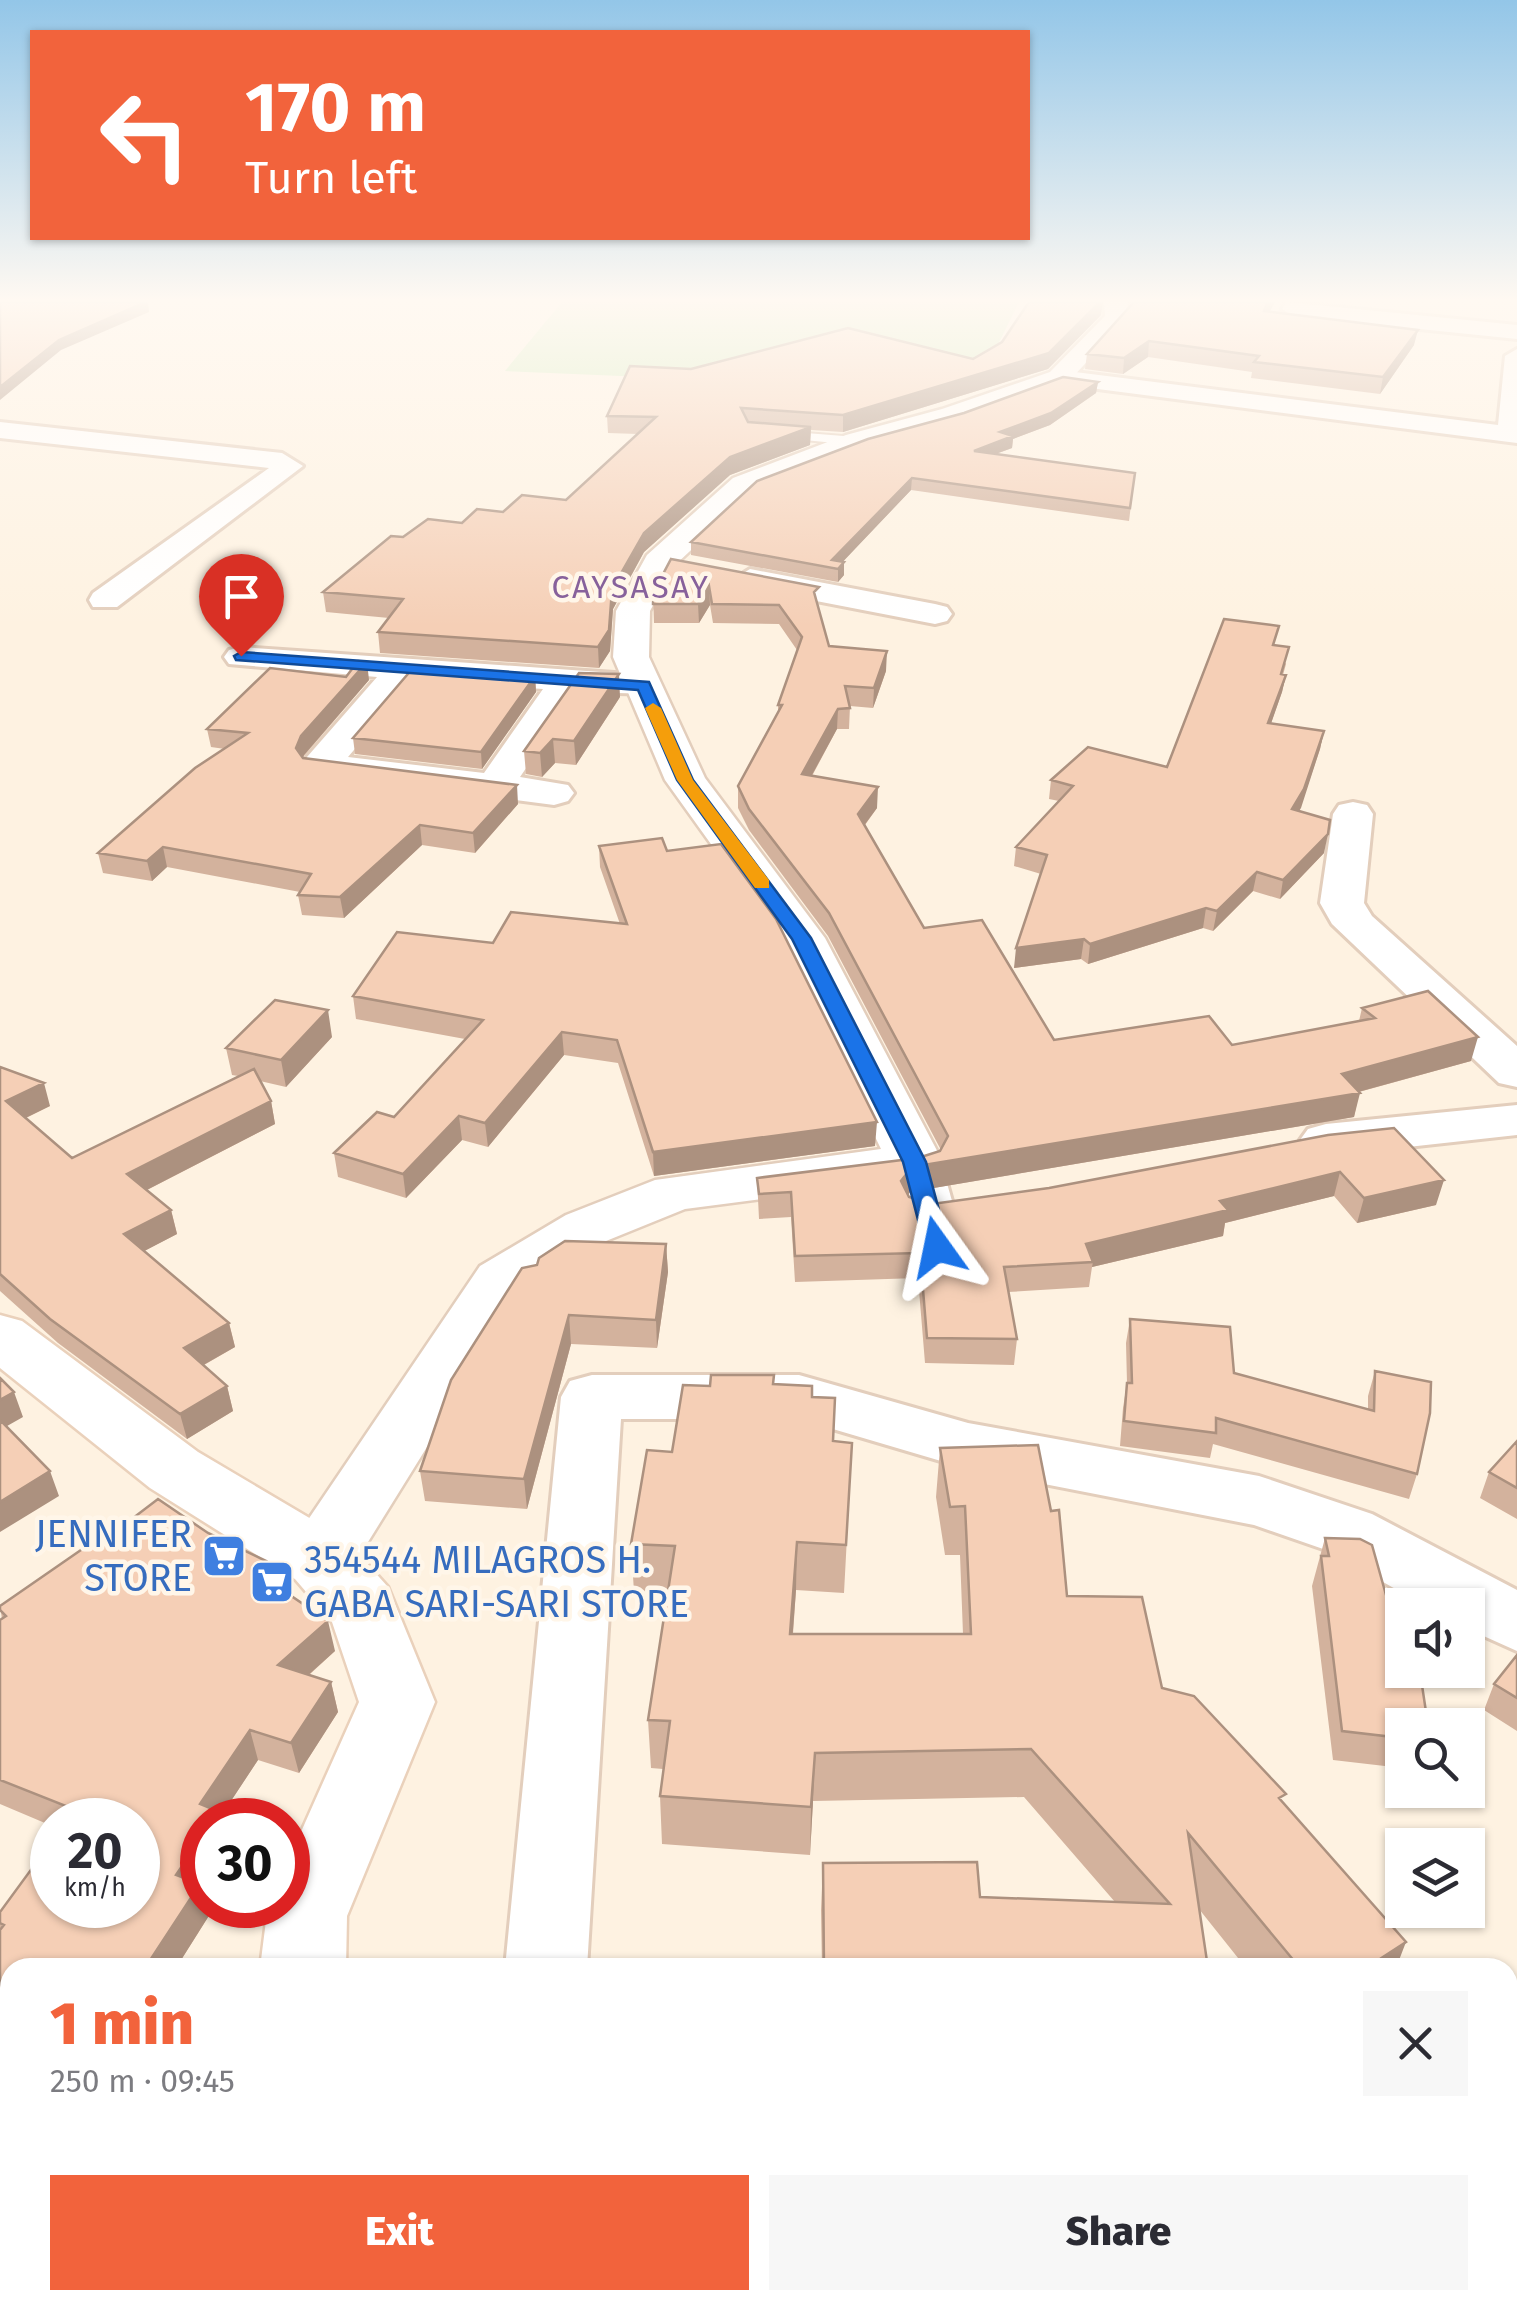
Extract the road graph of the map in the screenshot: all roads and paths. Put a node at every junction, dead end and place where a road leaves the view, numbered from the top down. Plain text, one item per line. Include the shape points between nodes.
1 (967, 410) edge
2 (1320, 410) edge
3 (0, 430) edge
4 (748, 431) edge
5 (1514, 434) edge
6 (856, 440) junction
7 (690, 568) junction
8 (105, 600) dead end
9 (936, 614) dead end
10 (241, 656) dead end
11 (404, 668) junction
12 (568, 680) junction
13 (644, 686) junction
14 (494, 786) junction
15 (554, 793) dead end
16 (1352, 814) dead end
17 (1517, 1072) edge
18 (1517, 1120) edge
19 (1285, 1147) edge
20 (0, 1336) edge
21 (320, 1559) junction
22 (1517, 1623) edge
23 (289, 1950) edge
24 (547, 1958) edge

1 - 6 street
2 - 5 street
3 - 8 street via 289,466
4 - 6 lane
6 - 7 street via 744,484
7 - 9 street
7 - 13 street via 633,611 631,658
10 - 11 street
11 - 12 street
11 - 14 street via 321,765
12 - 13 street
12 - 14 street
13 - 21 street via 685,780 802,938 938,1205 675,1193 586,1228 501,1280
14 - 15 street
16 - 17 street via 1342,903 1354,924
18 - 19 street
20 - 21 street via 174,1470
21 - 23 street via 363,1608 398,1702
22 - 24 street via 1348,1532 1259,1501 968,1446 799,1397 592,1397

